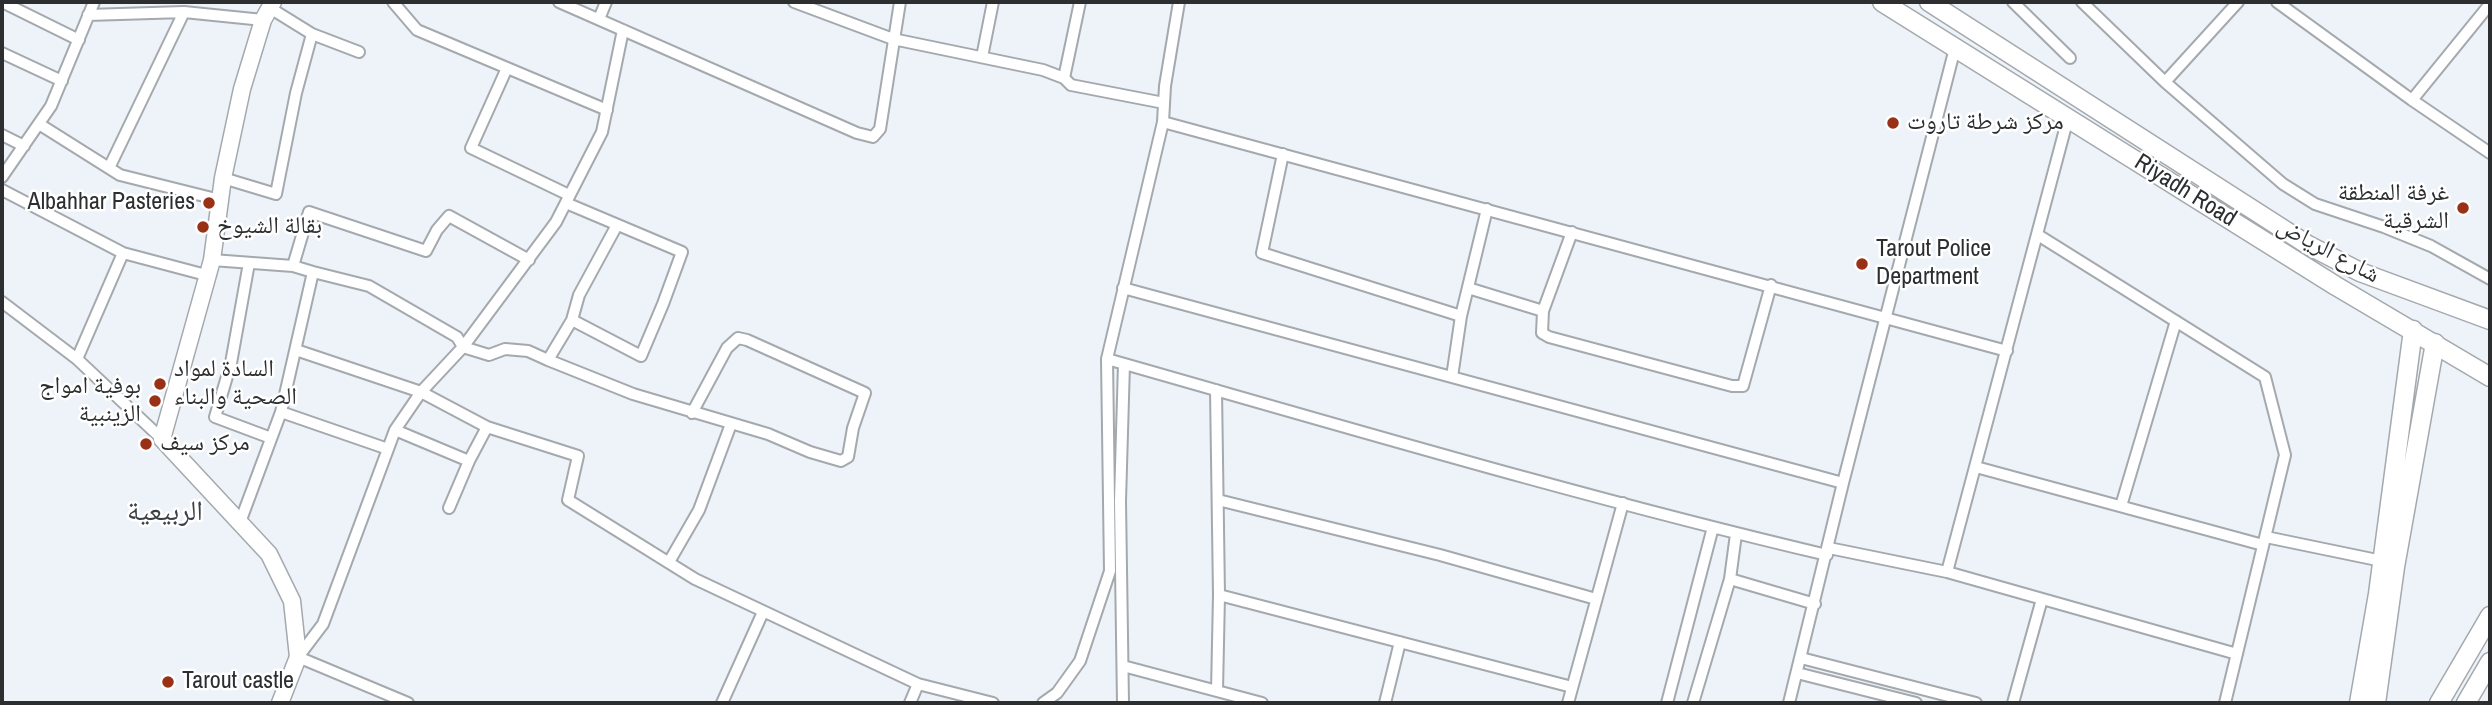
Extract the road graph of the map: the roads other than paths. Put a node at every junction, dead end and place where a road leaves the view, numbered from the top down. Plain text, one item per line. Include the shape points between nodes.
1 (2, 2) edge
2 (94, 2) edge
3 (393, 2) edge
4 (559, 2) edge
5 (606, 2) edge
6 (900, 2) edge
7 (993, 2) edge
8 (1080, 2) edge
9 (1179, 2) edge
10 (1882, 2) edge
11 (1929, 2) edge
12 (2013, 2) edge
13 (2082, 2) edge
14 (2238, 2) edge
15 (2277, 2) edge
16 (800, 3) edge
17 (2486, 7) edge
18 (269, 10) edge
19 (184, 12) junction
20 (88, 15) junction
21 (599, 19) junction
22 (623, 30) junction
23 (312, 34) junction
24 (893, 39) junction
25 (79, 40) junction
26 (1955, 48) junction
27 (359, 52) dead end
28 (2, 53) edge
29 (982, 57) junction
30 (2070, 58) dead end
31 (508, 68) junction
32 (1064, 78) junction
33 (62, 81) junction
34 (2165, 82) junction
35 (2412, 100) junction
36 (1164, 103) junction
37 (607, 110) junction
38 (2068, 118) junction
39 (1163, 122) junction
40 (39, 124) junction
41 (2, 135) edge
42 (24, 146) junction
43 (2490, 153) edge
44 (1283, 154) junction
45 (109, 168) junction
46 (2, 177) edge
47 (223, 178) junction
48 (2, 190) edge
49 (568, 199) junction
50 (220, 200) junction
51 (1487, 209) junction
52 (618, 225) junction
53 (1572, 232) junction
54 (2038, 235) junction
55 (123, 253) junction
56 (529, 260) junction
57 (249, 263) junction
58 (293, 266) junction
59 (209, 268) junction
60 (313, 272) junction
61 (2490, 279) edge
62 (1771, 285) junction
63 (1123, 288) junction
64 (1468, 288) junction
65 (2, 302) edge
66 (1543, 311) junction
67 (1461, 316) junction
68 (1887, 317) junction
69 (572, 320) junction
70 (2490, 320) edge
71 (2176, 321) junction
72 (2413, 330) junction
73 (2435, 343) junction
74 (463, 347) junction
75 (296, 350) junction
76 (2007, 351) junction
77 (77, 359) junction
78 (1107, 359) junction
79 (548, 360) junction
80 (1124, 364) junction
81 (1452, 377) junction
82 (2490, 377) edge
83 (1216, 390) junction
84 (421, 392) junction
85 (281, 412) junction
86 (692, 413) junction
87 (731, 424) junction
88 (487, 427) junction
89 (395, 429) junction
90 (271, 438) junction
91 (162, 439) junction
92 (388, 449) junction
93 (469, 461) junction
94 (1976, 467) junction
95 (1843, 483) junction
96 (1218, 500) junction
97 (1623, 503) junction
98 (2121, 506) junction
99 (449, 508) dead end
100 (239, 525) junction
101 (1713, 527) junction
102 (1736, 534) junction
103 (2264, 541) junction
104 (1828, 552) junction
105 (2382, 561) junction
106 (669, 562) junction
107 (1947, 572) junction
108 (1730, 579) junction
109 (1219, 595) junction
110 (1596, 599) junction
111 (2042, 599) junction
112 (1815, 604) junction
113 (763, 612) junction
114 (2490, 616) edge
115 (1400, 642) junction
116 (2237, 654) junction
117 (299, 657) junction
118 (1801, 658) junction
119 (2490, 662) edge
120 (1123, 666) junction
121 (1797, 673) junction
122 (918, 684) junction
123 (1572, 687) junction
124 (1217, 691) junction
125 (280, 703) edge
126 (408, 703) edge
127 (722, 703) edge
128 (910, 703) edge
129 (993, 703) edge
130 (1042, 703) edge
131 (1123, 703) edge
132 (1262, 703) edge
133 (1385, 703) edge
134 (1568, 703) edge
135 (1667, 703) edge
136 (1693, 703) edge
137 (1789, 703) edge
138 (1914, 703) edge
139 (1976, 703) edge
140 (2013, 703) edge
141 (2225, 703) edge
142 (2359, 703) edge
143 (2376, 703) edge
144 (2439, 703) edge
145 (2466, 703) edge

1 - 25 street
2 - 20 street
3 - 31 street via 417,30
4 - 21 street
5 - 21 street
6 - 24 street
7 - 29 street
8 - 32 street
9 - 36 street
10 - 26 main road, Riyadh Road
11 - 70 main road, شارع الرياض via 2308,245 2360,272
12 - 30 street
13 - 34 street
14 - 34 street
15 - 35 street
16 - 24 street
17 - 35 street
18 - 19 street
18 - 23 street
18 - 47 street via 242,89
19 - 20 street
19 - 45 street
20 - 25 street
21 - 22 street
22 - 24 street via 873,136 880,129
22 - 37 street
23 - 27 street
23 - 47 street via 276,194
24 - 29 street
25 - 33 street
26 - 38 main road, Riyadh Road
26 - 68 street
28 - 33 street
29 - 32 street
31 - 37 street
31 - 49 street via 471,148
32 - 36 street via 1071,85
33 - 40 street
34 - 61 street via 2283,184 2315,204 2431,246
35 - 43 street
36 - 39 street
37 - 49 street via 602,131
38 - 54 street
38 - 72 main road, Riyadh Road
39 - 44 street
39 - 63 street
40 - 42 street
40 - 45 street
41 - 42 street
42 - 46 street
44 - 51 street
44 - 67 street via 1262,253
45 - 50 street via 120,175
47 - 50 street
48 - 55 street
49 - 52 street
49 - 56 street
50 - 59 street
51 - 53 street
51 - 64 street
52 - 69 street via 579,295
52 - 69 street via 682,252 640,356
53 - 62 street
53 - 66 street
54 - 71 street
54 - 76 street
55 - 59 street
55 - 77 street
56 - 58 street via 449,216 426,251 309,212
56 - 74 street
57 - 58 street
57 - 59 street
57 - 90 street via 231,363 215,417
58 - 60 street
59 - 91 street
60 - 74 street via 369,286 457,337
60 - 75 street
62 - 66 street via 1743,386 1549,337 1542,333
62 - 68 street
63 - 78 street
63 - 81 street
64 - 66 street
64 - 67 street
65 - 77 street
67 - 81 street
68 - 76 street
68 - 95 street
69 - 79 street
71 - 98 street
71 - 103 street via 2266,377 2285,455
72 - 73 main road, Riyadh Road
72 - 105 main road
73 - 82 main road, Riyadh Road
73 - 143 main road
74 - 79 street via 489,355 505,349 528,351
74 - 84 street
75 - 84 street
75 - 85 street
76 - 94 street
77 - 91 street
78 - 80 street
78 - 130 street via 1110,571 1080,661 1058,693
79 - 86 street
80 - 83 street
80 - 120 street
81 - 95 street
83 - 96 street
83 - 97 street
84 - 88 street
84 - 89 street
85 - 90 street
85 - 92 street
86 - 87 street
86 - 87 street via 727,348 738,338 865,393 848,457 841,461
87 - 106 street via 699,510
88 - 93 street
88 - 106 street via 578,456 568,500
89 - 92 street
89 - 93 street
90 - 100 street
91 - 100 street
92 - 117 street via 323,624
93 - 99 street
94 - 98 street
94 - 107 street
95 - 104 street
96 - 109 street
96 - 110 street
97 - 101 street
97 - 110 street
98 - 103 street
100 - 117 street via 269,555 292,601
101 - 102 street
101 - 135 street
102 - 104 street
102 - 108 street
103 - 105 street
103 - 116 street
104 - 107 street
104 - 112 street
105 - 142 main road
106 - 113 street
107 - 111 street
108 - 112 street
108 - 136 street
109 - 115 street
109 - 124 street
110 - 123 street
111 - 116 street
111 - 140 street
112 - 118 street
113 - 122 street
113 - 127 street
114 - 144 main road
115 - 123 street
115 - 133 street
116 - 141 street
117 - 125 street
117 - 126 street
118 - 121 street
118 - 139 street
119 - 145 main road
120 - 124 street
120 - 131 street
121 - 137 street
121 - 138 street
122 - 128 street
122 - 129 street
123 - 134 street
124 - 132 street

